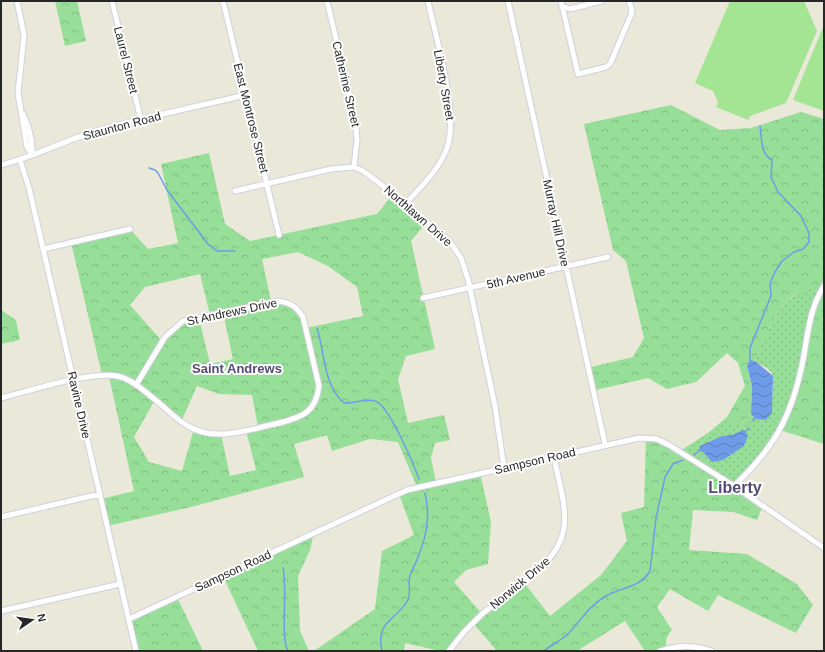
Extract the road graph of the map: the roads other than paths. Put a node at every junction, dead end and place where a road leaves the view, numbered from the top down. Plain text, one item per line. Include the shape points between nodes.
1 (17, 1) edge
2 (112, 1) edge
3 (223, 1) edge
4 (327, 1) edge
5 (428, 1) edge
6 (508, 1) edge
7 (602, 1) edge
8 (628, 1) edge
9 (561, 4) edge
10 (246, 95) junction
11 (141, 120) junction
12 (32, 154) junction
13 (20, 160) junction
14 (1, 165) edge
15 (354, 167) junction
16 (267, 184) junction
17 (235, 191) dead end
18 (405, 204) junction
19 (130, 229) dead end
20 (279, 235) dead end
21 (43, 249) junction
22 (608, 257) dead end
23 (565, 267) junction
24 (824, 286) edge
25 (470, 288) junction
26 (423, 298) dead end
27 (74, 380) junction
28 (136, 385) junction
29 (1, 398) edge
30 (605, 444) junction
31 (554, 456) junction
32 (504, 468) junction
33 (734, 486) junction
34 (100, 494) junction
35 (1, 516) edge
36 (824, 548) edge
37 (120, 584) junction
38 (1, 611) edge
39 (129, 619) junction
40 (136, 651) edge
41 (449, 651) edge
42 (660, 651) edge
43 (712, 651) edge

1 - 12 street via 24,35 18,81 21,111 28,125 33,145
2 - 11 street, Laurel Street
3 - 10 street, East Montrose Street
4 - 15 street, Catherine Street via 355,118 357,140
5 - 18 street, Liberty Street via 451,109 451,130 447,149 440,162
6 - 23 street, Murray Hill Drive
7 - 9 street via 570,9
8 - 9 street via 632,10 631,15 610,64 578,74
10 - 11 street, Staunton Road
10 - 16 street, East Montrose Street
11 - 12 street, Staunton Road via 95,132
12 - 13 street, Staunton Road
13 - 14 street, Staunton Road
13 - 21 street, Ravine Drive
15 - 16 street via 331,169
15 - 18 street, Northlawn Drive via 363,171
16 - 17 street
16 - 20 street, East Montrose Street
18 - 25 street, Northlawn Drive via 454,247 463,263
19 - 21 street
21 - 27 street, Ravine Drive
22 - 23 street, 5th Avenue
23 - 25 street, 5th Avenue
23 - 30 street, Murray Hill Drive
24 - 33 street via 811,314 800,376 781,429 765,454
25 - 26 street, 5th Avenue
25 - 32 street, Northlawn Drive via 495,406
27 - 28 street, St Andrews Drive via 109,375 126,379
27 - 29 street, St Andrews Drive
27 - 34 street, Ravine Drive
28 - 28 street, St Andrews Drive via 188,426 198,432 211,434 228,434 305,415 314,406 319,386 303,317 297,307 278,300 183,321 165,337
30 - 31 street, Sampson Road
30 - 33 street, Sampson Road via 639,438 657,440 675,448
31 - 32 street, Sampson Road
31 - 41 street, Norwick Drive via 565,521 559,547 544,564 477,619
32 - 39 street, Sampson Road via 399,494
33 - 36 street, Sampson Road
34 - 35 street
34 - 37 street, Ravine Drive
37 - 38 street
37 - 39 street, Ravine Drive
39 - 40 street, Ravine Drive
42 - 43 street via 682,646

